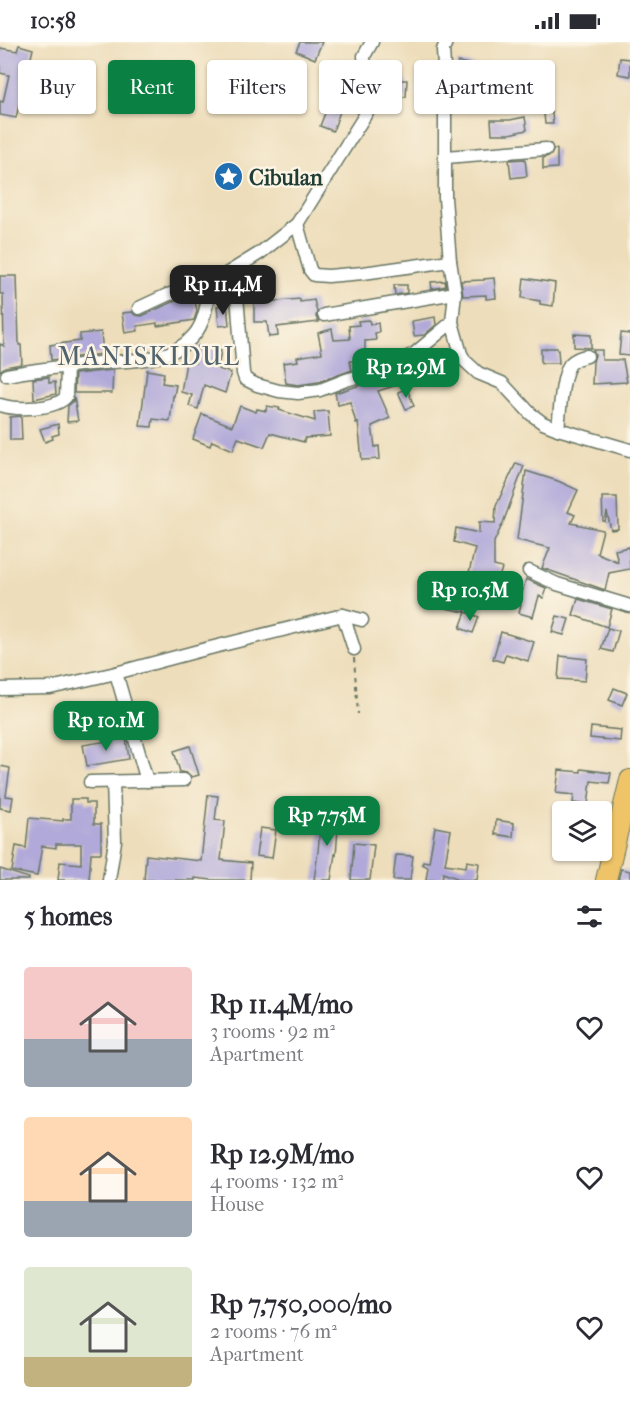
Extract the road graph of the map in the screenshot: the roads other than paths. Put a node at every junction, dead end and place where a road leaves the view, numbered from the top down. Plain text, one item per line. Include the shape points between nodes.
1 (372, 42) edge
2 (442, 45) edge
3 (546, 149) dead end
4 (446, 157) junction
5 (297, 224) junction
6 (450, 261) junction
7 (235, 269) junction
8 (210, 283) junction
9 (454, 293) junction
10 (139, 308) dead end
11 (324, 315) dead end
12 (452, 322) junction
13 (586, 356) dead end
14 (67, 367) junction
15 (7, 375) dead end
16 (0, 405) edge
17 (558, 429) junction
18 (630, 450) edge
19 (529, 571) dead end
20 (630, 606) edge
21 (343, 615) junction
22 (362, 620) dead end
23 (354, 649) road end
24 (116, 673) junction
25 (1, 689) edge
26 (184, 780) dead end
27 (630, 780) edge
28 (147, 781) junction
29 (90, 782) dead end
30 (113, 782) junction
31 (109, 880) edge
32 (606, 880) edge

1 - 5 street via 364,56 372,104
2 - 4 street
3 - 4 street
4 - 6 street
5 - 6 street via 314,275 363,273
5 - 7 street
6 - 9 street
7 - 8 street
7 - 12 street via 245,379 279,391 320,390 378,371 414,354
8 - 10 street
8 - 14 street via 203,318 183,346 139,361
9 - 11 street
9 - 12 street
12 - 17 street via 465,361 478,373 502,383 531,414
13 - 17 street via 568,366
14 - 15 street
14 - 16 street via 66,397 62,401 22,409
17 - 18 street
19 - 20 street via 557,584
21 - 22 street
21 - 23 street
21 - 24 street
24 - 25 street via 50,688
24 - 28 street
26 - 28 street
27 - 32 highway
28 - 30 street
29 - 30 street
30 - 31 street via 115,841

